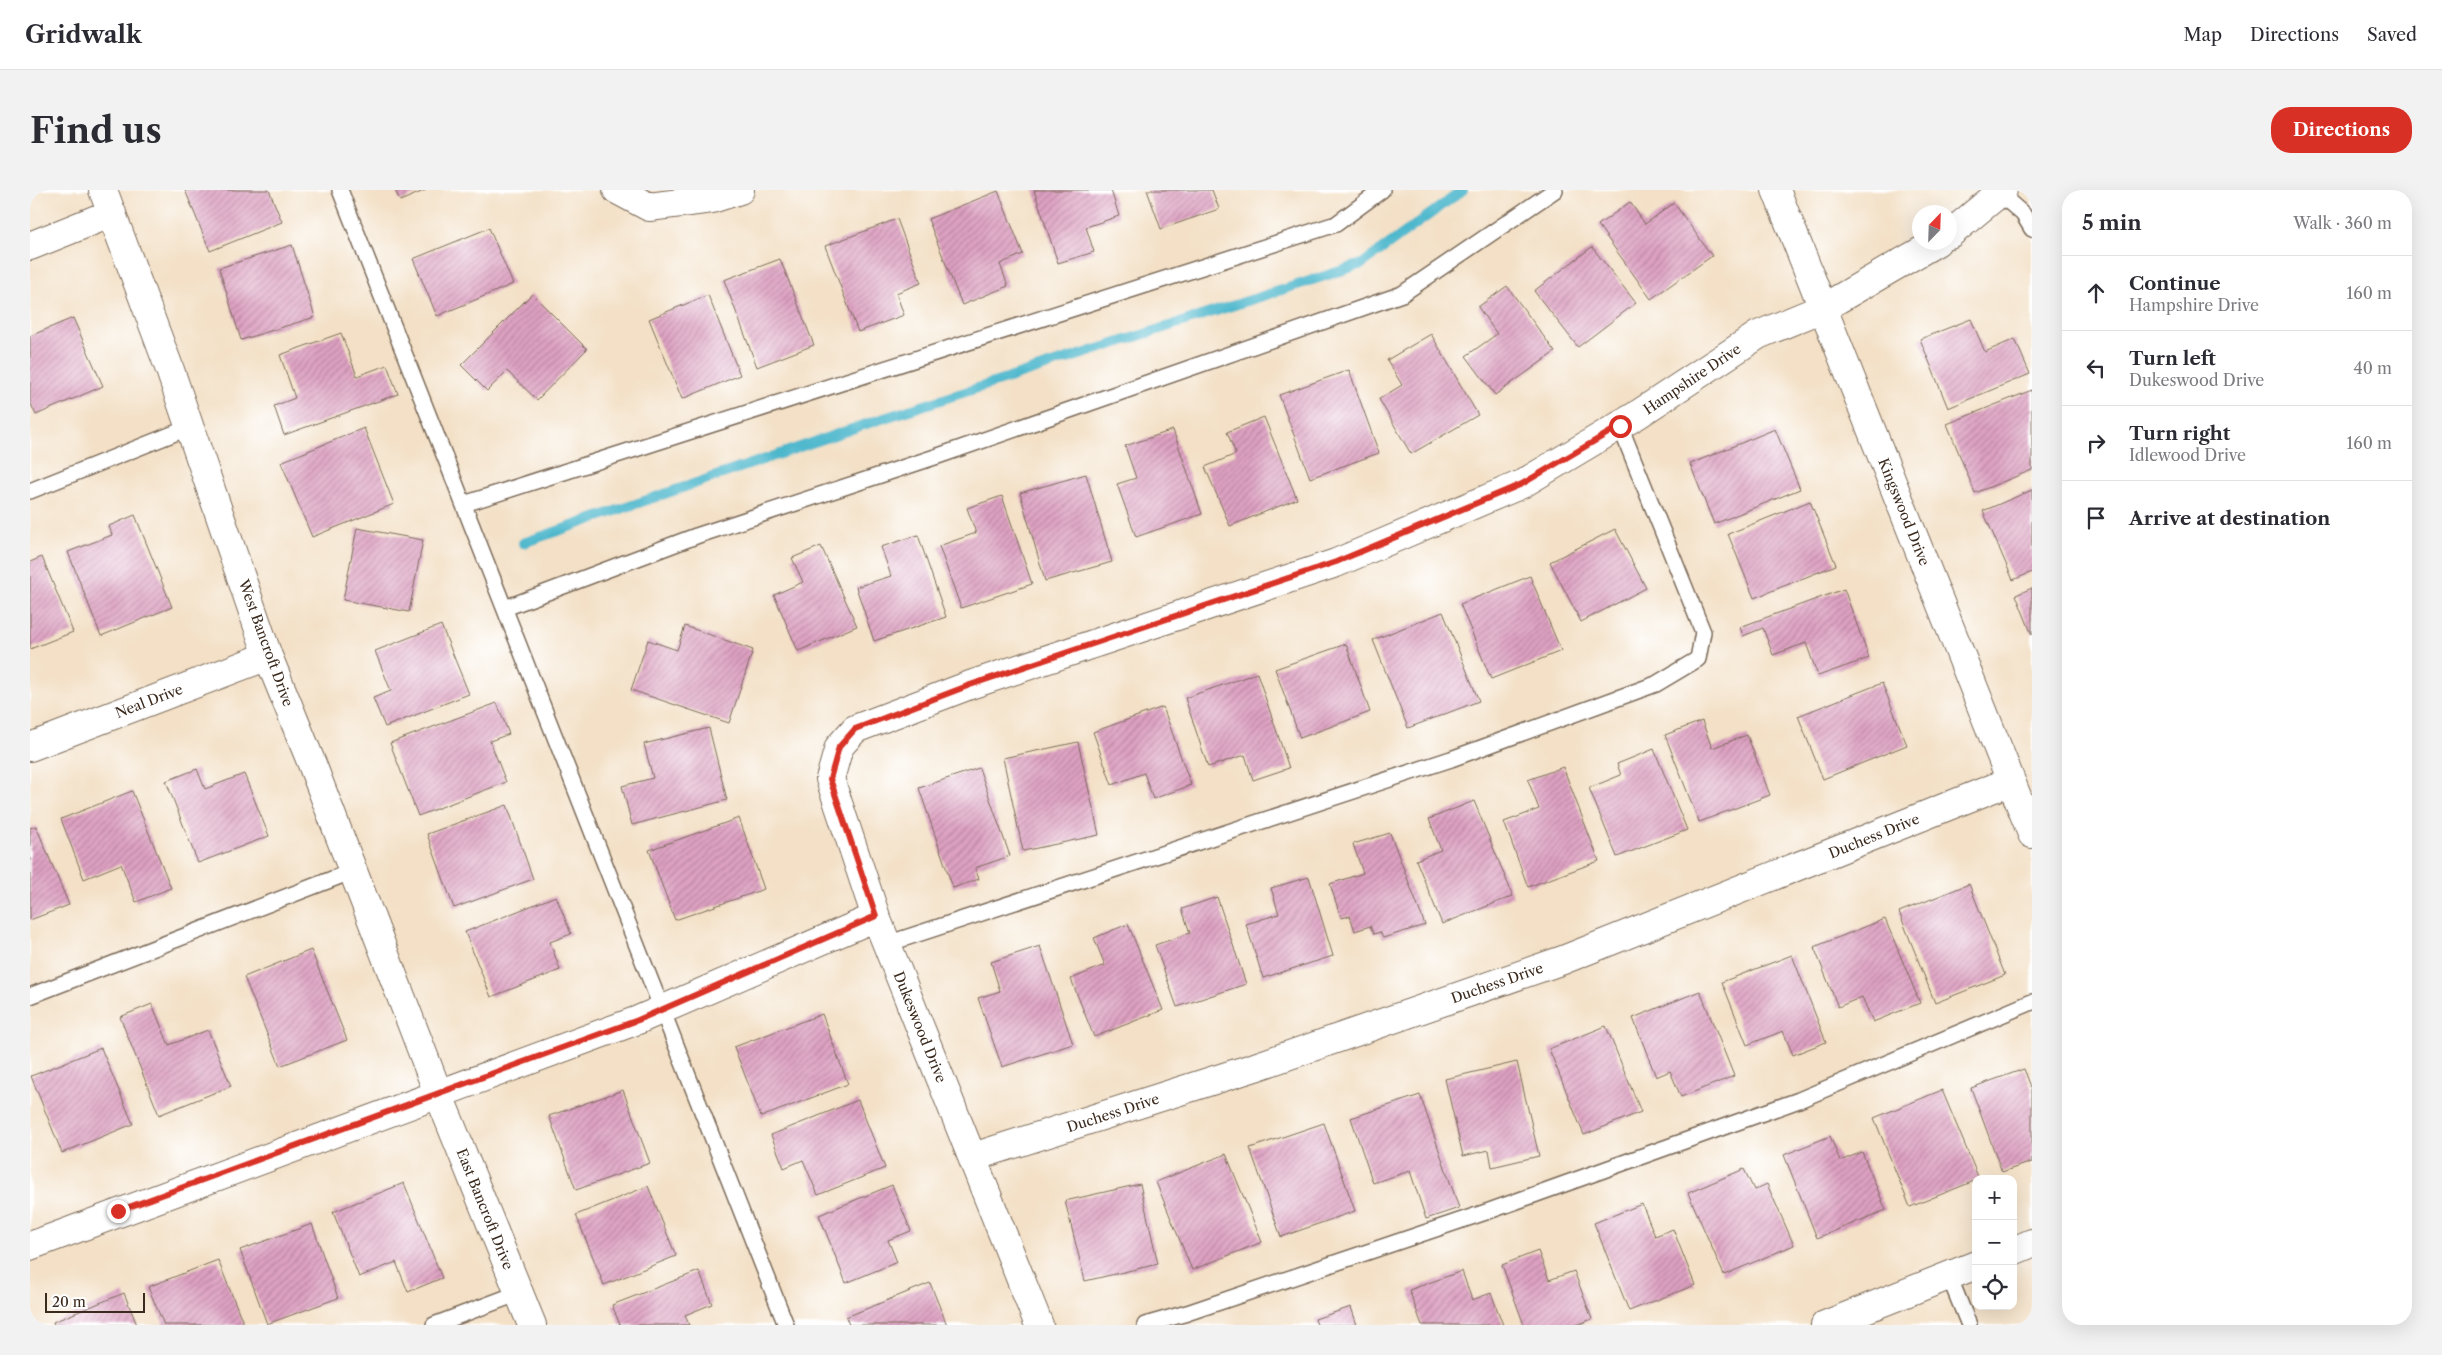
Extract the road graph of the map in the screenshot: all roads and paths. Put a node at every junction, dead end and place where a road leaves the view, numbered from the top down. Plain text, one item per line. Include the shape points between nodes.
1 (340, 190) edge
2 (617, 190) edge
3 (740, 190) edge
4 (1382, 190) edge
5 (1555, 190) edge
6 (1776, 190) edge
7 (2002, 192) edge
8 (107, 201) edge
9 (1957, 228) edge
10 (2032, 229) edge
11 (30, 246) edge
12 (1923, 250) edge
13 (1823, 308) junction
14 (1620, 426) junction
15 (190, 427) junction
16 (30, 491) edge
17 (464, 504) junction
18 (505, 608) junction
19 (268, 656) junction
20 (855, 729) joint
21 (30, 747) edge
22 (2011, 781) junction
23 (2032, 834) edge
24 (353, 871) junction
25 (876, 916) junction
26 (887, 944) junction
27 (30, 996) edge
28 (2032, 1002) edge
29 (663, 1009) junction
30 (438, 1094) junction
31 (973, 1157) junction
32 (2032, 1243) edge
33 (30, 1246) edge
34 (2017, 1249) edge
35 (1972, 1267) edge
36 (1949, 1276) junction
37 (519, 1293) junction
38 (434, 1325) edge
39 (532, 1325) edge
40 (786, 1325) edge
41 (1039, 1325) edge
42 (1146, 1325) edge
43 (1825, 1325) edge
44 (1969, 1325) edge

1 - 17 lane
2 - 3 street via 649,207 712,199
4 - 17 lane via 1336,224
5 - 18 lane via 1402,294 960,449 696,536
6 - 13 street, Kingswood Drive
7 - 9 street
7 - 10 lane
8 - 11 street
8 - 15 street, West Bancroft Drive
12 - 13 street, Hampshire Drive
13 - 14 street, Hampshire Drive via 1758,335
13 - 22 street, Kingswood Drive
14 - 20 street, Hampshire Drive via 1522,484 1336,562 970,685
14 - 26 lane via 1703,632 1698,659 1656,684 1451,758
15 - 16 lane
15 - 19 street, West Bancroft Drive
17 - 18 lane
18 - 29 lane
19 - 21 street, Neal Drive
19 - 24 street, West Bancroft Drive
20 - 25 street, Dukeswood Drive via 839,747 830,779
22 - 23 street, Kingswood Drive
22 - 31 street, Duchess Drive via 1563,960 1255,1067
24 - 27 lane
24 - 30 street, West Bancroft Drive
25 - 26 street, Dukeswood Drive
25 - 29 street
26 - 31 street, Dukeswood Drive
28 - 42 lane via 1799,1100 1489,1211
29 - 30 street
29 - 40 lane
30 - 33 street
30 - 37 street, East Bancroft Drive
31 - 41 street, Dukeswood Drive
32 - 34 street
35 - 36 street
36 - 43 street
36 - 44 lane
37 - 38 lane
37 - 39 street, East Bancroft Drive

